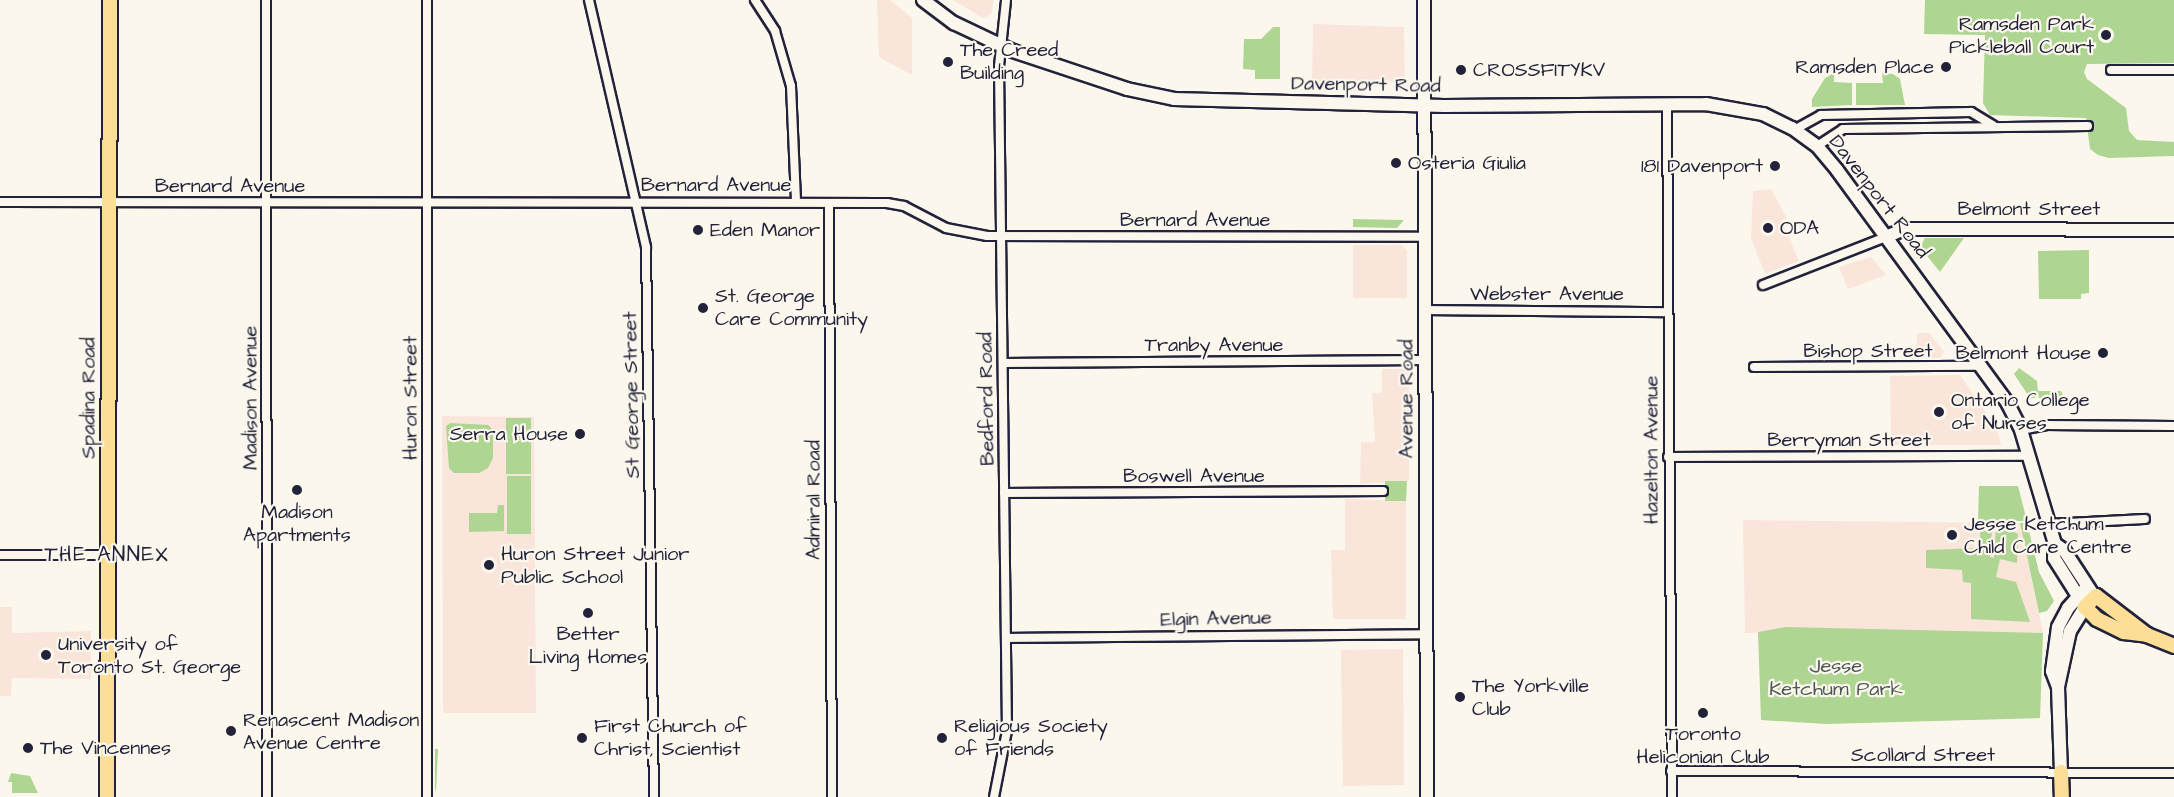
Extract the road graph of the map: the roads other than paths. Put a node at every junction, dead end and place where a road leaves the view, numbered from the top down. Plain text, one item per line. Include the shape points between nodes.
1 (110, 0) edge
2 (266, 0) edge
3 (428, 0) edge
4 (589, 0) edge
5 (754, 0) edge
6 (923, 0) edge
7 (1006, 0) edge
8 (1424, 0) edge
9 (999, 45) junction
10 (2111, 70) dead end
11 (2174, 70) edge
12 (1667, 104) junction
13 (1424, 106) junction
14 (1993, 125) junction
15 (2088, 126) dead end
16 (1794, 130) junction
17 (1817, 146) junction
18 (268, 201) junction
19 (638, 201) junction
20 (0, 202) edge
21 (109, 202) junction
22 (428, 202) junction
23 (796, 202) junction
24 (829, 204) junction
25 (2174, 230) edge
26 (1001, 236) junction
27 (1425, 237) junction
28 (1886, 237) junction
29 (1763, 285) dead end
30 (1426, 310) junction
31 (1668, 312) junction
32 (1426, 360) junction
33 (1003, 363) junction
34 (1981, 366) junction
35 (1754, 367) dead end
36 (2174, 426) edge
37 (2022, 430) junction
38 (2030, 456) junction
39 (1668, 457) junction
40 (1383, 491) dead end
41 (1004, 494) junction
42 (2145, 519) dead end
43 (2049, 524) junction
44 (2055, 544) junction
45 (0, 555) edge
46 (107, 555) junction
47 (2092, 592) junction
48 (2081, 602) junction
49 (1426, 634) junction
50 (2147, 635) junction
51 (1006, 638) junction
52 (2174, 646) edge
53 (1671, 771) junction
54 (2061, 772) junction
55 (2174, 772) edge
56 (107, 797) edge
57 (267, 797) edge
58 (427, 797) edge
59 (654, 797) edge
60 (832, 797) edge
61 (994, 797) edge
62 (1427, 797) edge
63 (1672, 797) edge
64 (2062, 797) edge

1 - 21 main road, Spadina Road
2 - 18 street, Madison Avenue
3 - 22 street, Huron Street
4 - 19 street, St George Street
5 - 23 street via 775,31 791,86
6 - 9 main road, Davenport Road via 954,23
7 - 9 street, Bedford Road
8 - 13 main road, Avenue Road
9 - 13 main road, Davenport Road via 1126,89 1174,99
9 - 26 street, Bedford Road
10 - 11 street
12 - 13 main road, Davenport Road
12 - 16 main road, Davenport Road via 1736,107
12 - 31 street, Hazelton Avenue
13 - 27 main road, Avenue Road
14 - 15 street
14 - 16 street via 1971,112 1844,114 1821,115
14 - 17 street via 1843,129
16 - 17 main road, Davenport Road
17 - 28 main road, Davenport Road
18 - 21 street, Bernard Avenue
18 - 22 street, Bernard Avenue
18 - 57 street, Madison Avenue
19 - 22 street, Bernard Avenue
19 - 23 street, Bernard Avenue
19 - 59 street, St George Street via 646,247
20 - 21 street, Bernard Avenue
21 - 46 main road, Spadina Road
22 - 58 street, Huron Street
23 - 24 street, Bernard Avenue
24 - 26 street, Bernard Avenue via 896,204 958,232
24 - 60 street, Admiral Road
25 - 28 main road, Belmont Street via 1904,229
26 - 27 street, Bernard Avenue
26 - 33 street, Bedford Road
27 - 30 main road, Avenue Road
28 - 29 street
28 - 34 main road, Davenport Road
30 - 31 street, Webster Avenue
30 - 32 main road, Avenue Road
31 - 39 street, Hazelton Avenue
32 - 33 street, Tranby Avenue
32 - 49 main road, Avenue Road
33 - 41 street, Bedford Road
34 - 35 street, Bishop Street
34 - 37 main road, Davenport Road
36 - 37 street via 2046,425
37 - 38 main road, Davenport Road
38 - 39 street, Berryman Street
38 - 43 main road, Davenport Road
39 - 53 street, Hazelton Avenue
40 - 41 street, Boswell Avenue
41 - 51 street, Bedford Road
42 - 43 street
43 - 44 main road, Davenport Road
44 - 47 main road, Davenport Road via 2064,550
44 - 48 main road, Davenport Road via 2054,558
45 - 46 street
46 - 56 main road, Spadina Road
47 - 48 main road
47 - 50 main road, Davenport Road
48 - 50 main road, Davenport Road via 2097,619 2124,632
48 - 54 main road via 2070,631 2058,687
49 - 51 street, Elgin Avenue
49 - 62 main road, Avenue Road
50 - 52 main road, Davenport Road
51 - 61 street, Bedford Road via 1007,731
53 - 54 street, Scollard Street
53 - 63 street, Hazelton Avenue
54 - 55 street, Scollard Street
54 - 64 main road

